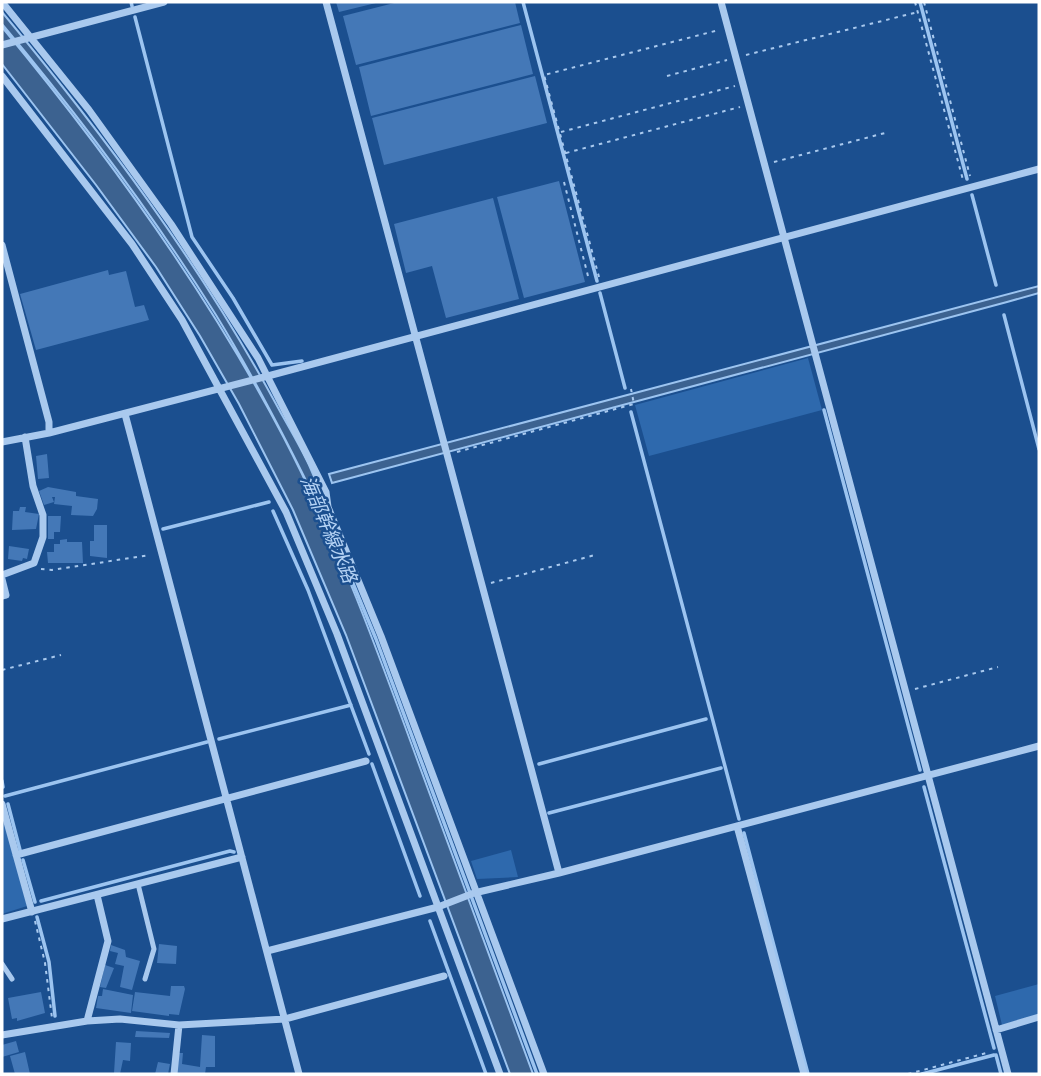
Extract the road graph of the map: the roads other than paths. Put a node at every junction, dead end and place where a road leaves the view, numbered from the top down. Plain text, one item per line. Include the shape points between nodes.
1 (2, 2) edge
2 (164, 2) edge
3 (326, 2) edge
4 (722, 2) edge
5 (30, 37) junction
6 (2, 45) edge
7 (2, 76) edge
8 (1039, 169) edge
9 (785, 238) junction
10 (2, 245) edge
11 (416, 336) junction
12 (267, 377) junction
13 (220, 387) junction
14 (125, 414) junction
15 (49, 433) junction
16 (25, 438) junction
17 (2, 442) edge
18 (2, 577) edge
19 (2, 596) edge
20 (1039, 746) edge
21 (366, 761) dead end
22 (928, 775) junction
23 (226, 799) junction
24 (2, 804) edge
25 (737, 826) junction
26 (16, 855) junction
27 (242, 857) junction
28 (559, 873) junction
29 (138, 884) junction
30 (476, 893) junction
31 (97, 895) junction
32 (438, 906) junction
33 (32, 912) junction
34 (2, 919) edge
35 (267, 951) junction
36 (2, 964) edge
37 (444, 976) dead end
38 (12, 979) dead end
39 (145, 979) dead end
40 (1039, 1017) edge
41 (285, 1019) junction
42 (87, 1021) junction
43 (178, 1025) junction
44 (996, 1030) junction
45 (2, 1035) edge
46 (174, 1074) edge
47 (299, 1074) edge
48 (500, 1074) edge
49 (544, 1074) edge
50 (804, 1074) edge
51 (1008, 1074) edge

1 - 5 street
2 - 5 street
3 - 11 street
4 - 9 street
5 - 6 street
5 - 12 street via 171,224
7 - 13 street via 132,244
8 - 9 street
9 - 11 street
9 - 22 street
10 - 15 street
11 - 12 street
11 - 28 street
12 - 13 street
12 - 30 street via 326,492
13 - 14 street
13 - 32 street via 286,512 337,634
14 - 15 street
14 - 23 street
15 - 16 street
16 - 17 street
16 - 18 street via 33,486 44,515 43,537 34,563
18 - 19 street via 6,595
20 - 22 street
21 - 23 street
22 - 25 street
22 - 44 street
23 - 26 street
23 - 27 street
24 - 26 street
25 - 28 street
25 - 50 street
26 - 33 street
27 - 29 street
27 - 35 street
28 - 30 street
29 - 31 street
29 - 39 lane via 154,949
30 - 32 street
30 - 49 street
31 - 33 street
31 - 42 street via 108,941
32 - 35 street
32 - 48 street
33 - 34 street
35 - 41 street
36 - 38 lane
37 - 41 street
40 - 44 street
41 - 43 street
41 - 47 street
42 - 43 street
42 - 45 street
43 - 46 street
44 - 51 street

